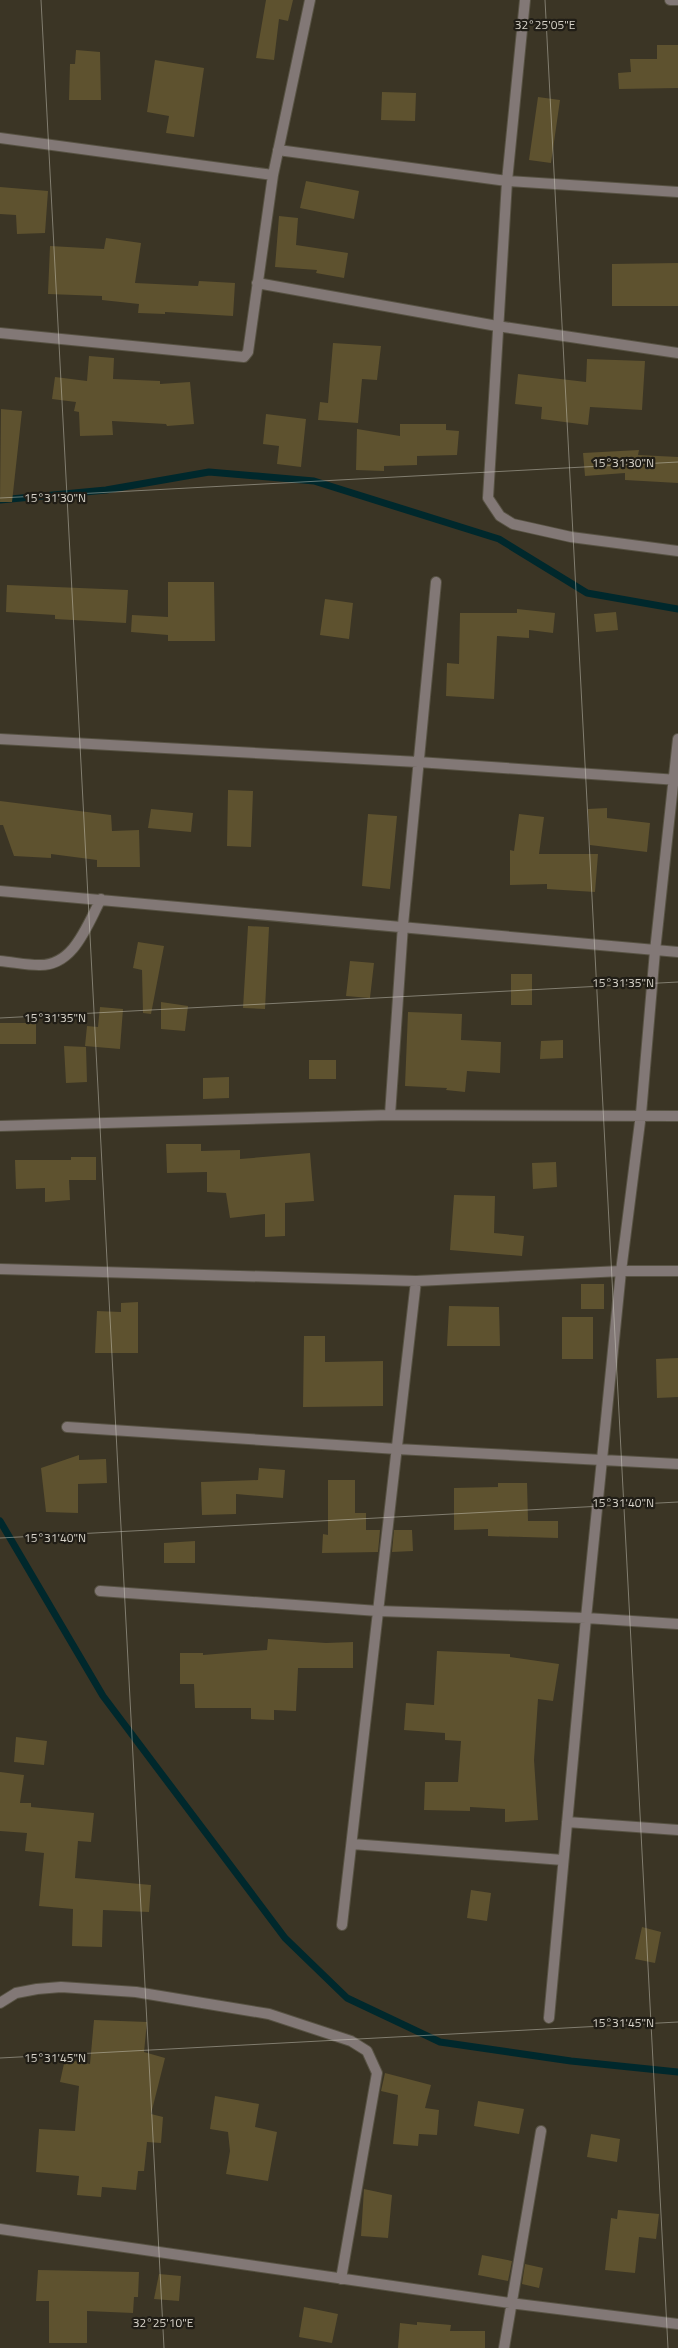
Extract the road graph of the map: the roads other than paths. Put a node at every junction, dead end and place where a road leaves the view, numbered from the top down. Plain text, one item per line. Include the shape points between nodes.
1 (310, 0) edge
2 (525, 0) edge
3 (670, 0) edge
4 (678, 0) edge
5 (0, 138) edge
6 (278, 150) junction
7 (272, 175) junction
8 (507, 181) junction
9 (678, 192) edge
10 (258, 283) junction
11 (498, 326) junction
12 (0, 333) edge
13 (678, 353) edge
14 (678, 552) edge
15 (436, 582) dead end
16 (0, 739) edge
17 (678, 739) edge
18 (418, 762) junction
19 (675, 780) edge
20 (0, 890) edge
21 (101, 899) junction
22 (403, 925) junction
23 (655, 951) junction
24 (678, 952) edge
25 (0, 961) edge
26 (641, 1114) junction
27 (390, 1115) junction
28 (678, 1116) edge
29 (0, 1126) edge
30 (0, 1269) edge
31 (621, 1271) junction
32 (678, 1271) edge
33 (416, 1281) junction
34 (67, 1427) dead end
35 (397, 1449) junction
36 (602, 1458) junction
37 (678, 1464) edge
38 (100, 1591) dead end
39 (378, 1611) junction
40 (586, 1618) junction
41 (678, 1624) edge
42 (567, 1822) junction
43 (678, 1830) edge
44 (352, 1844) junction
45 (563, 1860) junction
46 (342, 1926) dead end
47 (0, 2003) edge
48 (549, 2018) dead end
49 (541, 2131) dead end
50 (0, 2229) edge
51 (341, 2279) junction
52 (510, 2303) junction
53 (678, 2324) edge
54 (504, 2348) edge

1 - 6 street
2 - 8 street
3 - 4 street
5 - 7 street
6 - 7 street
6 - 8 street
7 - 10 street
8 - 9 street
8 - 11 street
10 - 11 street
10 - 12 street via 248,352 244,357
11 - 13 street
11 - 14 street via 488,498 500,516 513,524 571,537
15 - 18 street
16 - 18 street
17 - 19 street
18 - 19 street
18 - 22 street
19 - 23 street
20 - 21 street
21 - 22 street
21 - 25 street via 77,944 64,958 41,965
22 - 23 street
22 - 27 street
23 - 24 street
23 - 26 street
26 - 27 street
26 - 28 street
26 - 31 street
27 - 29 street
30 - 33 street
31 - 32 street
31 - 33 street
31 - 36 street
33 - 35 street
34 - 35 street
35 - 36 street
35 - 39 street
36 - 37 street
36 - 40 street
38 - 39 street
39 - 40 street
39 - 44 street
40 - 41 street
40 - 42 street
42 - 43 street
42 - 45 street
44 - 45 street
44 - 46 street
45 - 48 street
47 - 51 street via 16,1993 36,1989 61,1987 136,1992 269,2014 351,2041 367,2052 377,2073
49 - 52 street
50 - 51 street
51 - 52 street
52 - 53 street
52 - 54 street

